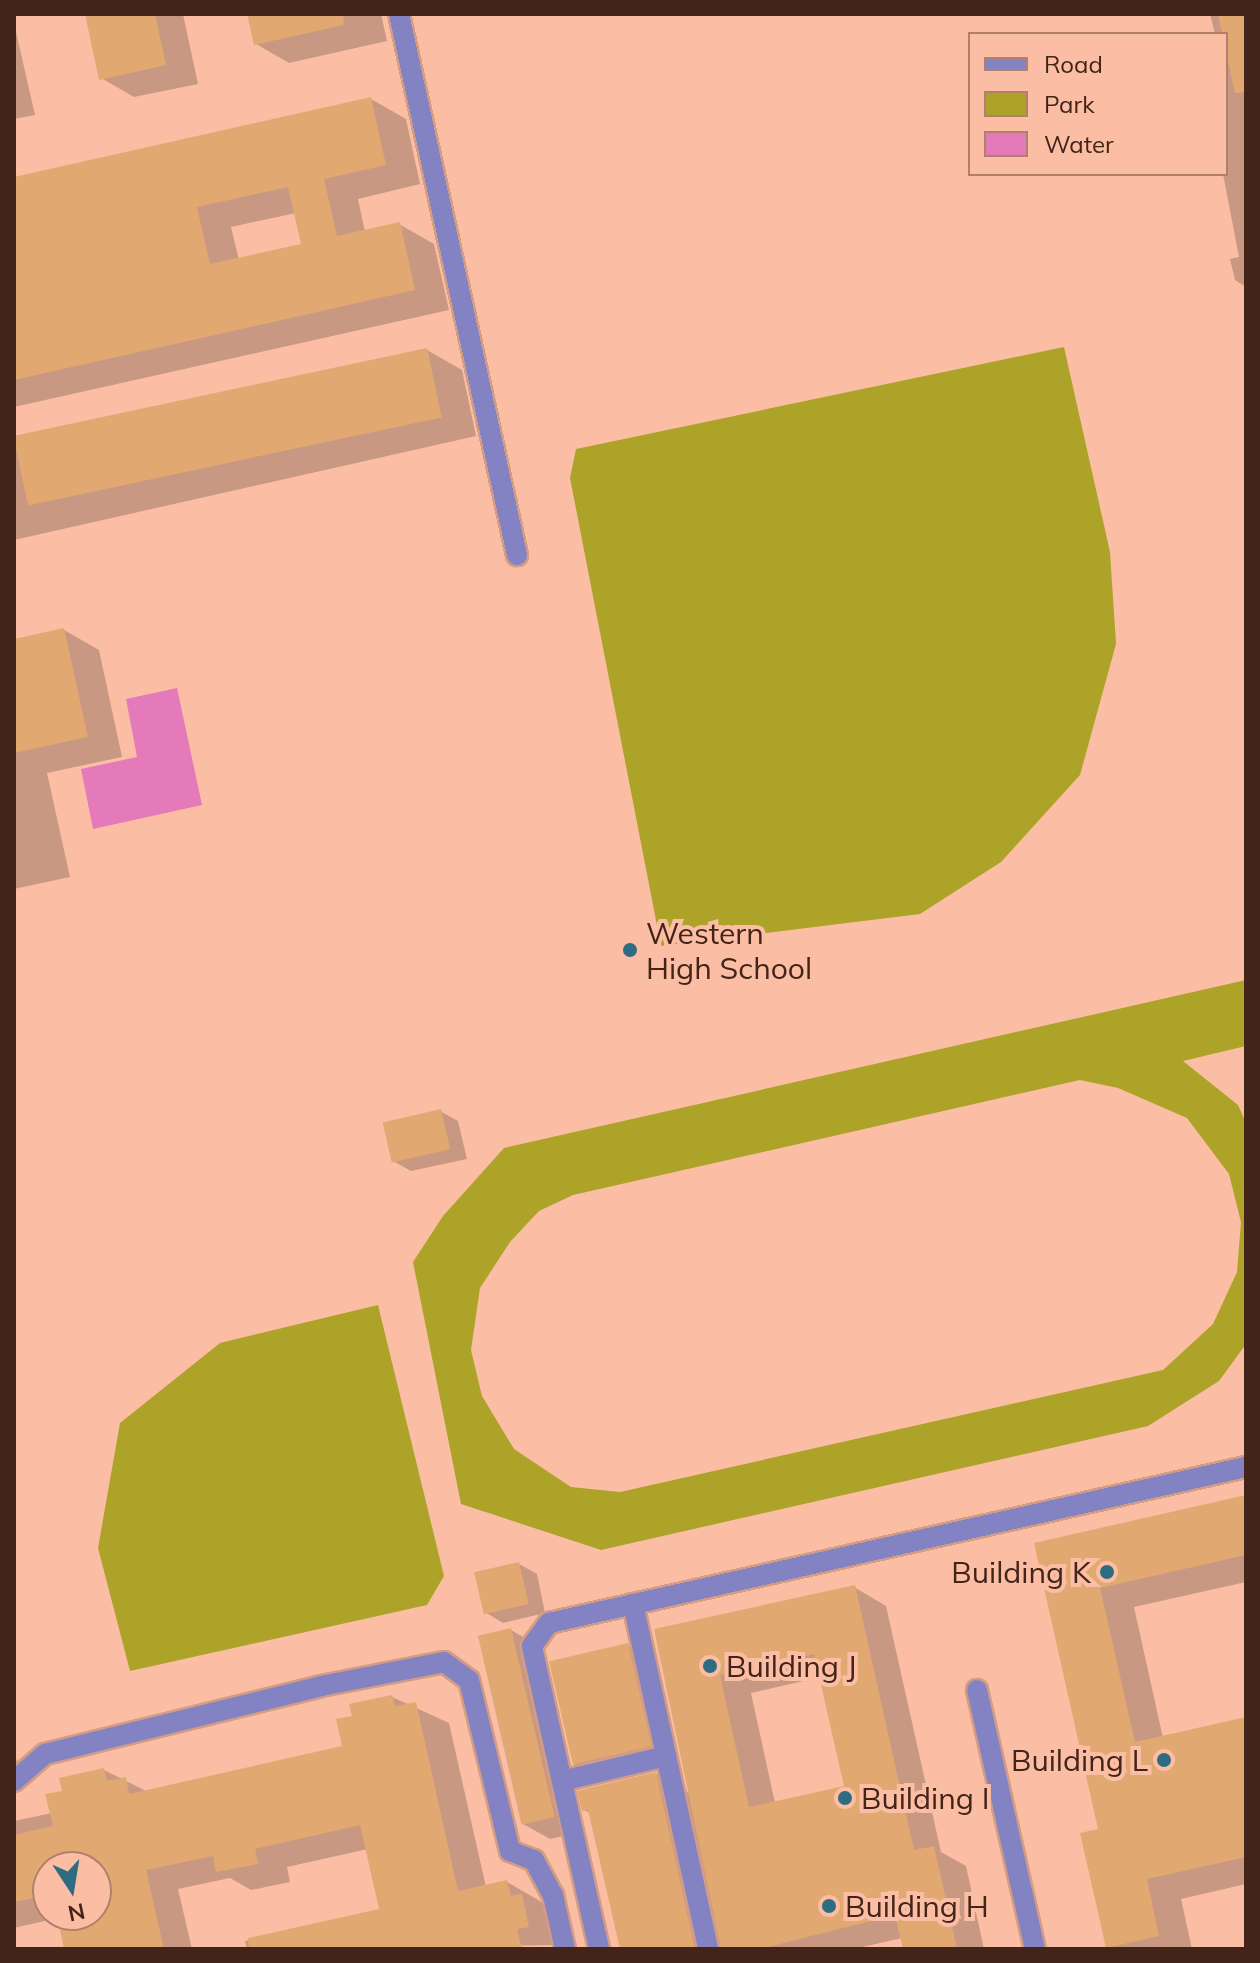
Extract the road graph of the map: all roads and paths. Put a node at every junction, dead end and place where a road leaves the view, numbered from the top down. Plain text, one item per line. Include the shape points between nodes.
1 (399, 14) edge
2 (517, 555) dead end
3 (1246, 1467) edge
4 (633, 1604) junction
5 (977, 1690) dead end
6 (666, 1756) junction
7 (14, 1781) edge
8 (562, 1781) junction
9 (565, 1949) edge
10 (599, 1949) edge
11 (708, 1949) edge
12 (1035, 1949) edge

1 - 2 street
3 - 4 street
4 - 6 street
4 - 8 street via 549,1623 532,1646
5 - 12 street
6 - 8 street
6 - 11 street
7 - 9 street via 45,1754 321,1686 444,1662 469,1680 510,1851 534,1860 553,1895
8 - 10 street

